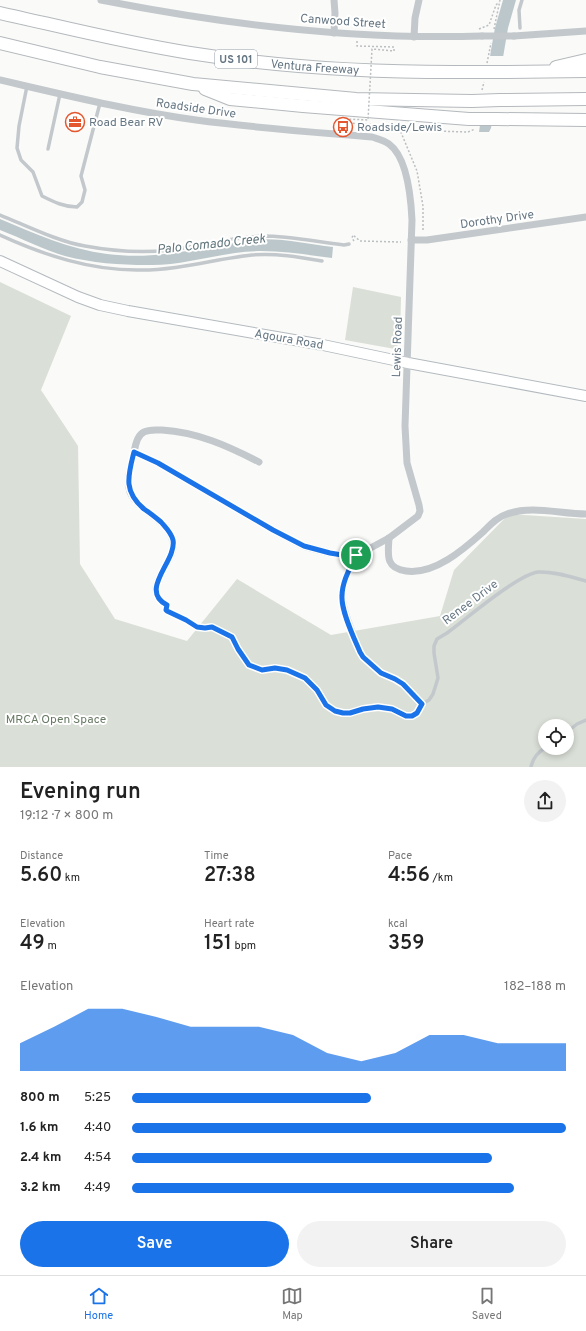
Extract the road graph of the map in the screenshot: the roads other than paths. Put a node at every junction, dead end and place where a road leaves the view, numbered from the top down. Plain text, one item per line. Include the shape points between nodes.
1 (101, 0) edge
2 (334, 0) edge
3 (419, 0) edge
4 (522, 0) edge
5 (0, 13) edge
6 (520, 28) dead end
7 (586, 31) edge
8 (334, 33) junction
9 (414, 37) junction
10 (0, 43) edge
11 (586, 60) edge
12 (586, 71) edge
13 (536, 72) junction
14 (0, 80) edge
15 (193, 84) junction
16 (27, 86) junction
17 (60, 94) junction
18 (586, 99) edge
19 (100, 103) junction
20 (586, 120) edge
21 (390, 144) joint
22 (48, 149) dead end
23 (0, 215) edge
24 (586, 217) edge
25 (0, 235) edge
26 (411, 240) junction
27 (349, 244) road end
28 (0, 261) edge
29 (322, 261) dead end
30 (408, 363) junction
31 (586, 396) edge
32 (134, 452) junction
33 (258, 462) dead end
34 (586, 514) edge
35 (389, 538) junction
36 (356, 555) junction
37 (586, 581) edge
38 (167, 605) road end
39 (360, 652) joint
40 (586, 720) edge
41 (574, 726) edge
42 (538, 754) edge
43 (531, 767) edge

1 - 8 street, Canwood Street via 235,23
2 - 8 street
3 - 9 street
4 - 6 lane via 519,10
5 - 13 highway, Ventura Freeway / US 101, bridge via 108,38 190,53 330,69
7 - 9 street, Canwood Street, bridge via 514,36
8 - 9 street, Canwood Street
10 - 15 highway, US 101 via 100,67
11 - 13 highway
12 - 13 highway, Ventura Freeway / US 101
14 - 16 street, Roadside Drive
15 - 18 highway, US 101, bridge via 356,99
15 - 20 highway, bridge via 230,99 473,123 498,119
16 - 17 street, Roadside Drive
16 - 19 lane via 17,148 21,160 33,172 42,196 68,207 77,207 82,202 85,190 81,176
17 - 19 street, Roadside Drive
17 - 22 lane
19 - 21 street, Roadside Drive via 195,120 372,137
21 - 26 street, Lewis Road via 400,159 410,192
23 - 27 lane via 83,246 108,249 170,250 263,236
24 - 26 street, Dorothy Drive via 427,240
25 - 29 lane via 50,256 123,269 182,267 254,255
26 - 30 street, Lewis Road
28 - 30 main road, Agoura Road via 100,305 324,345
30 - 31 main road, Agoura Road
30 - 35 street, Lewis Road via 405,426 407,463 420,511 414,520
32 - 33 street via 143,432 171,431 211,440
32 - 36 street via 304,546 330,553
32 - 38 street via 130,469 130,492 134,499 171,533 173,542 173,550 156,586 159,599
34 - 35 street via 525,510 506,514 499,517 466,547 424,571 413,572 392,565 389,560
35 - 36 street
36 - 39 street via 346,577 342,596 343,606
37 - 39 lane, Renee Drive via 547,572 529,574 437,639 434,653 438,678 433,694 422,704 403,684 381,673
40 - 41 lane
42 - 43 lane

